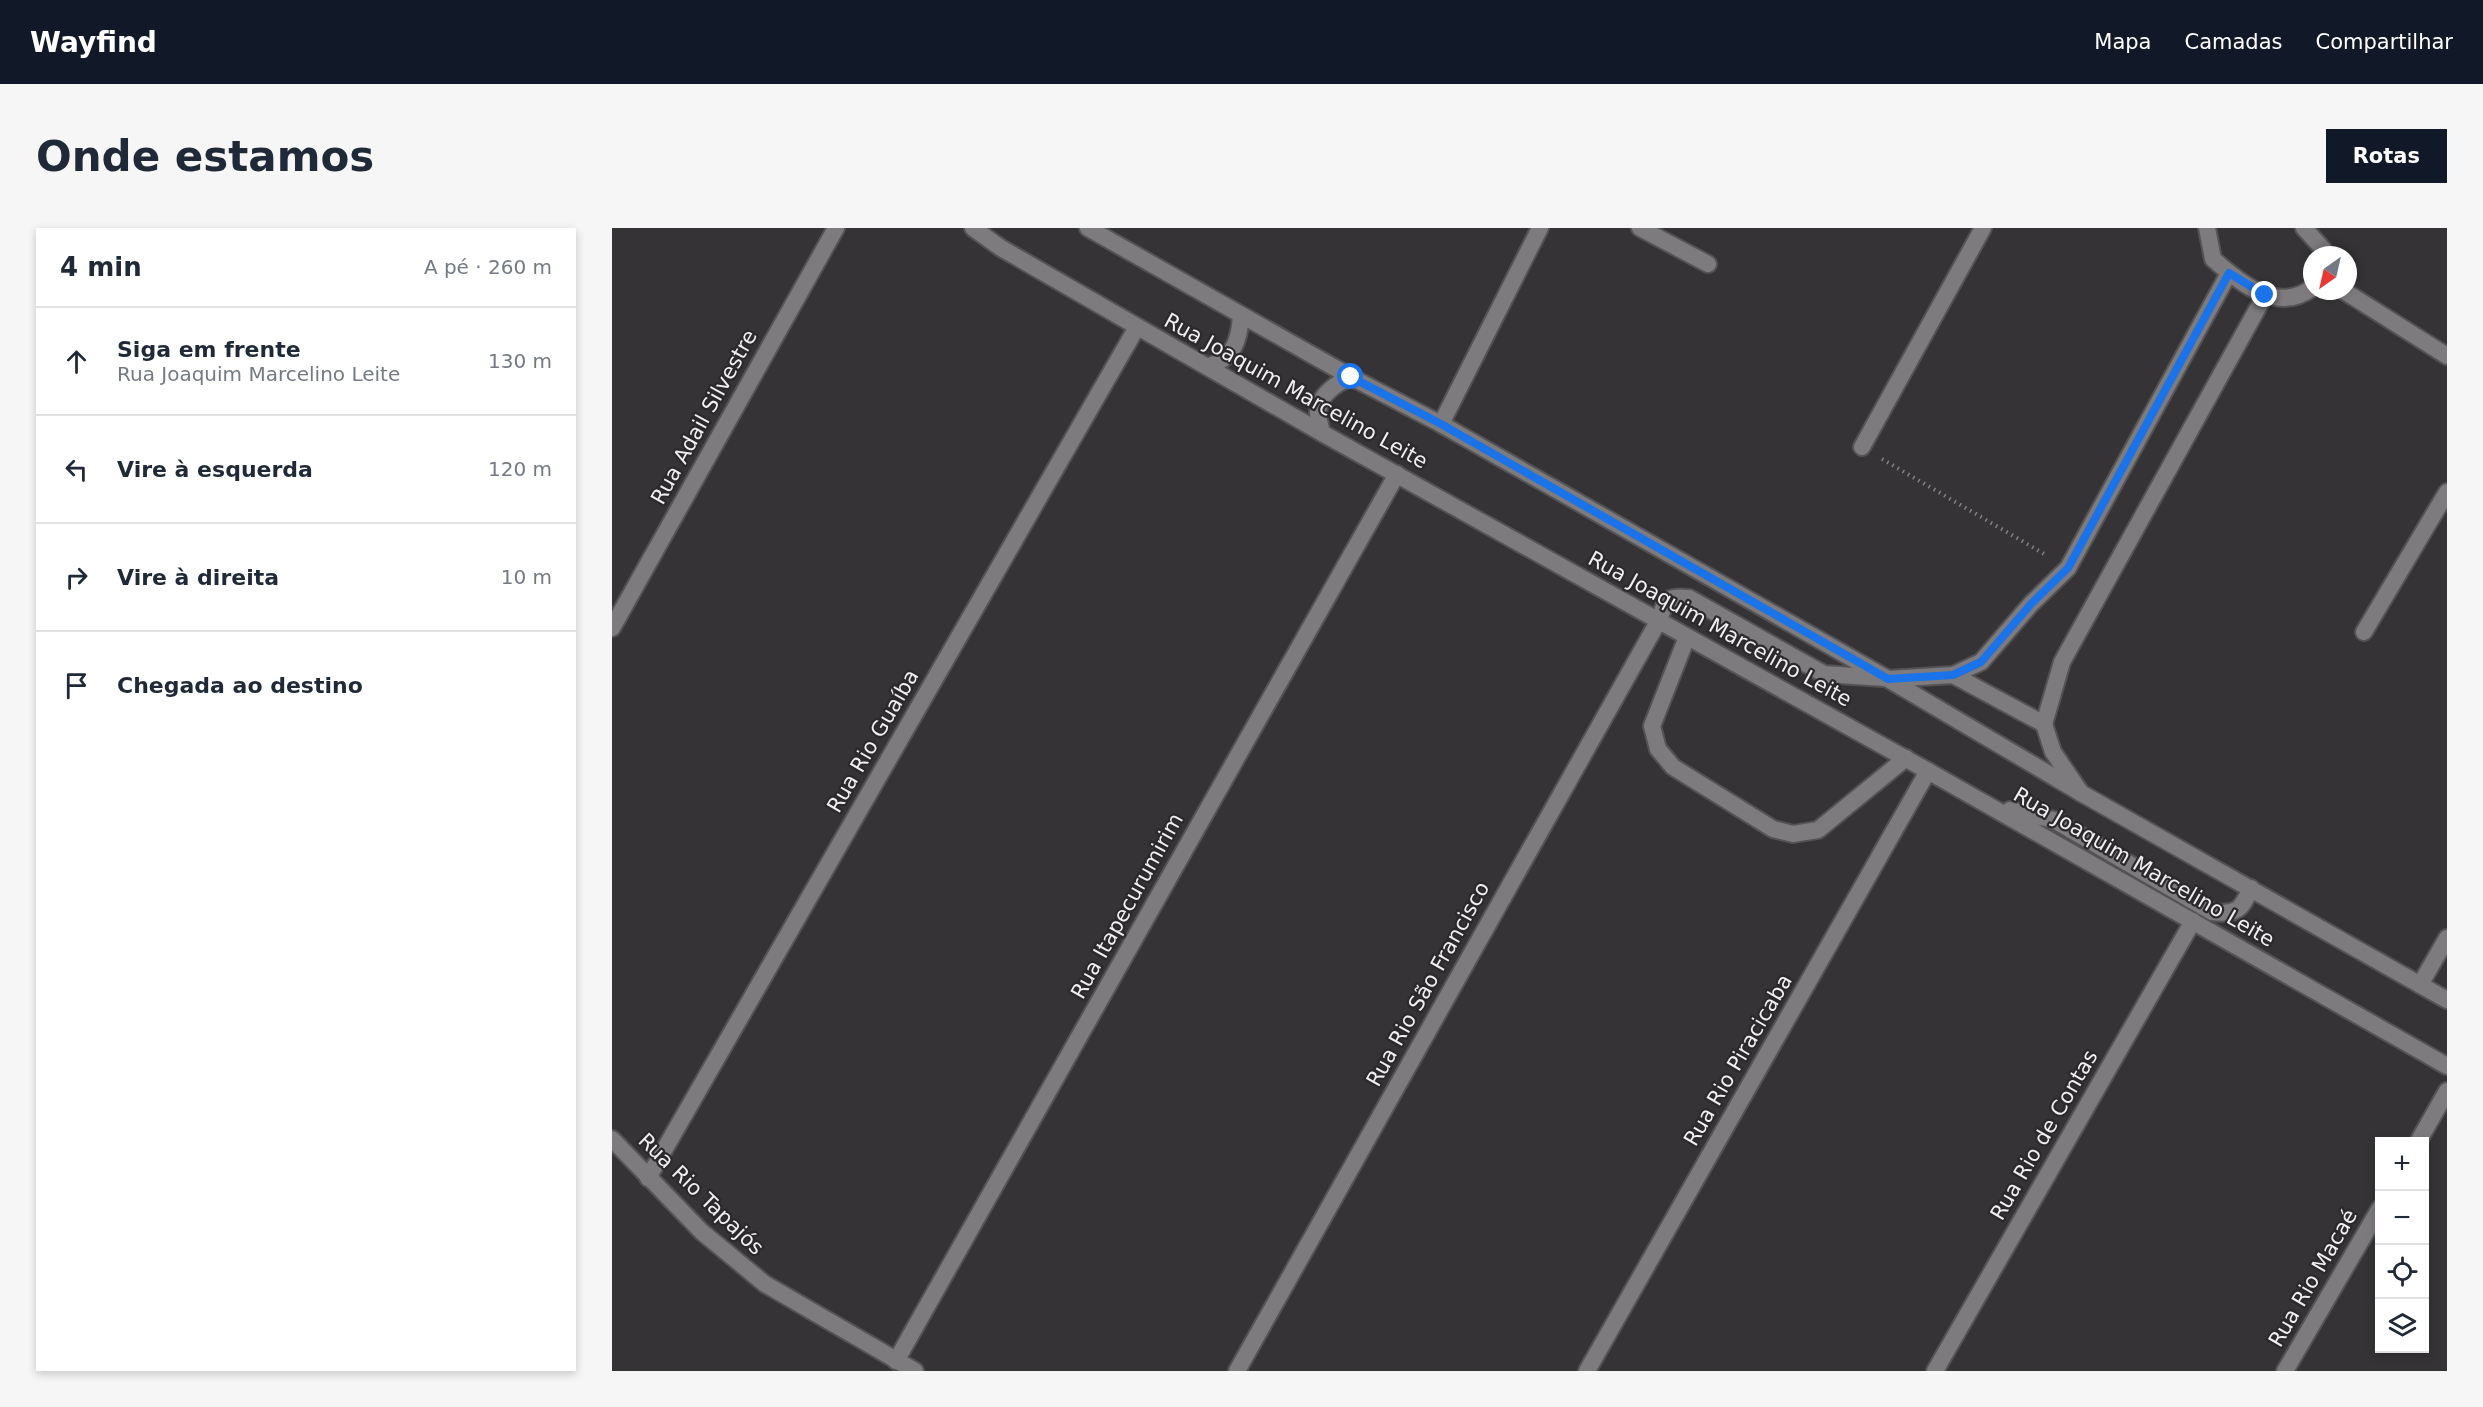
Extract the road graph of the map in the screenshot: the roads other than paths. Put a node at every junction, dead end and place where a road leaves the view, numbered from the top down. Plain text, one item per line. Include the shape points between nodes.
1 (836, 228) edge
2 (973, 228) edge
3 (1088, 228) edge
4 (1540, 228) edge
5 (1640, 228) edge
6 (1983, 228) edge
7 (2207, 228) edge
8 (2304, 228) edge
9 (2320, 246) edge
10 (1708, 264) dead end
11 (2229, 273) junction
12 (2303, 294) edge
13 (2265, 295) junction
14 (2357, 299) edge
15 (1241, 316) junction
16 (1137, 327) junction
17 (2447, 356) edge
18 (1208, 367) junction
19 (1351, 377) junction
20 (1441, 424) junction
21 (1322, 433) junction
22 (1862, 447) road end
23 (1397, 474) junction
24 (2447, 492) edge
25 (1659, 620) junction
26 (612, 628) edge
27 (2364, 632) dead end
28 (1687, 637) junction
29 (1953, 675) junction
30 (1888, 679) junction
31 (2044, 724) junction
32 (1906, 758) junction
33 (1928, 771) junction
34 (2081, 793) junction
35 (1986, 803) junction
36 (2251, 888) junction
37 (2193, 921) junction
38 (2447, 938) edge
39 (2420, 985) junction
40 (2447, 1000) edge
41 (2447, 1066) edge
42 (2447, 1091) edge
43 (2421, 1137) edge
44 (612, 1139) edge
45 (648, 1178) junction
46 (2375, 1215) edge
47 (896, 1361) junction
48 (915, 1371) edge
49 (1237, 1371) edge
50 (1587, 1371) edge
51 (1935, 1371) edge
52 (2285, 1371) edge

1 - 26 street, Rua Adail Silvestre
2 - 16 street, Rua Joaquim Marcelino Leite
3 - 15 street, Rua Joaquim Marcelino Leite
4 - 20 street
5 - 10 street
6 - 22 street
7 - 11 street via 2213,259
8 - 9 street
11 - 13 street
11 - 29 street via 2068,568 1981,662
12 - 13 street via 2275,299
13 - 31 street via 2062,662
14 - 17 street
15 - 18 street via 1240,337 1231,352 1222,362
15 - 19 street, Rua Joaquim Marcelino Leite
16 - 18 street, Rua Joaquim Marcelino Leite
16 - 45 street, Rua Rio Guaíba
18 - 21 street, Rua Joaquim Marcelino Leite
19 - 20 street, Rua Joaquim Marcelino Leite
19 - 21 street via 1334,385 1323,399 1318,411
20 - 30 street, Rua Joaquim Marcelino Leite
21 - 23 street, Rua Joaquim Marcelino Leite
23 - 25 street, Rua Joaquim Marcelino Leite
23 - 47 street, Rua Itapecurumirim
24 - 27 street
25 - 28 street, Rua Joaquim Marcelino Leite
25 - 30 street, Rua Rio São Francisco via 1665,602 1674,596 1689,598 1824,674
25 - 49 street, Rua Rio São Francisco
28 - 32 street, Rua Joaquim Marcelino Leite
28 - 32 street via 1653,726 1658,749 1673,767 1773,829 1793,834 1818,830
29 - 30 street
29 - 31 street
30 - 34 street, Rua Joaquim Marcelino Leite
31 - 34 street via 2054,752
32 - 33 street, Rua Joaquim Marcelino Leite
33 - 35 street, Rua Joaquim Marcelino Leite
33 - 50 street, Rua Rio Piracicaba
34 - 36 street, Rua Joaquim Marcelino Leite
35 - 36 street via 2054,820 2212,912 2228,914 2243,906
35 - 37 street, Rua Joaquim Marcelino Leite
36 - 39 street, Rua Joaquim Marcelino Leite
37 - 41 street, Rua Joaquim Marcelino Leite
37 - 51 street, Rua Rio de Contas
38 - 39 street
39 - 40 street, Rua Joaquim Marcelino Leite
42 - 43 street
44 - 45 street, Rua Rio Tapajós
45 - 47 street, Rua Rio Tapajós via 702,1232 765,1284
46 - 52 street, Rua Rio Macaé
47 - 48 street, Rua Rio Tapajós

